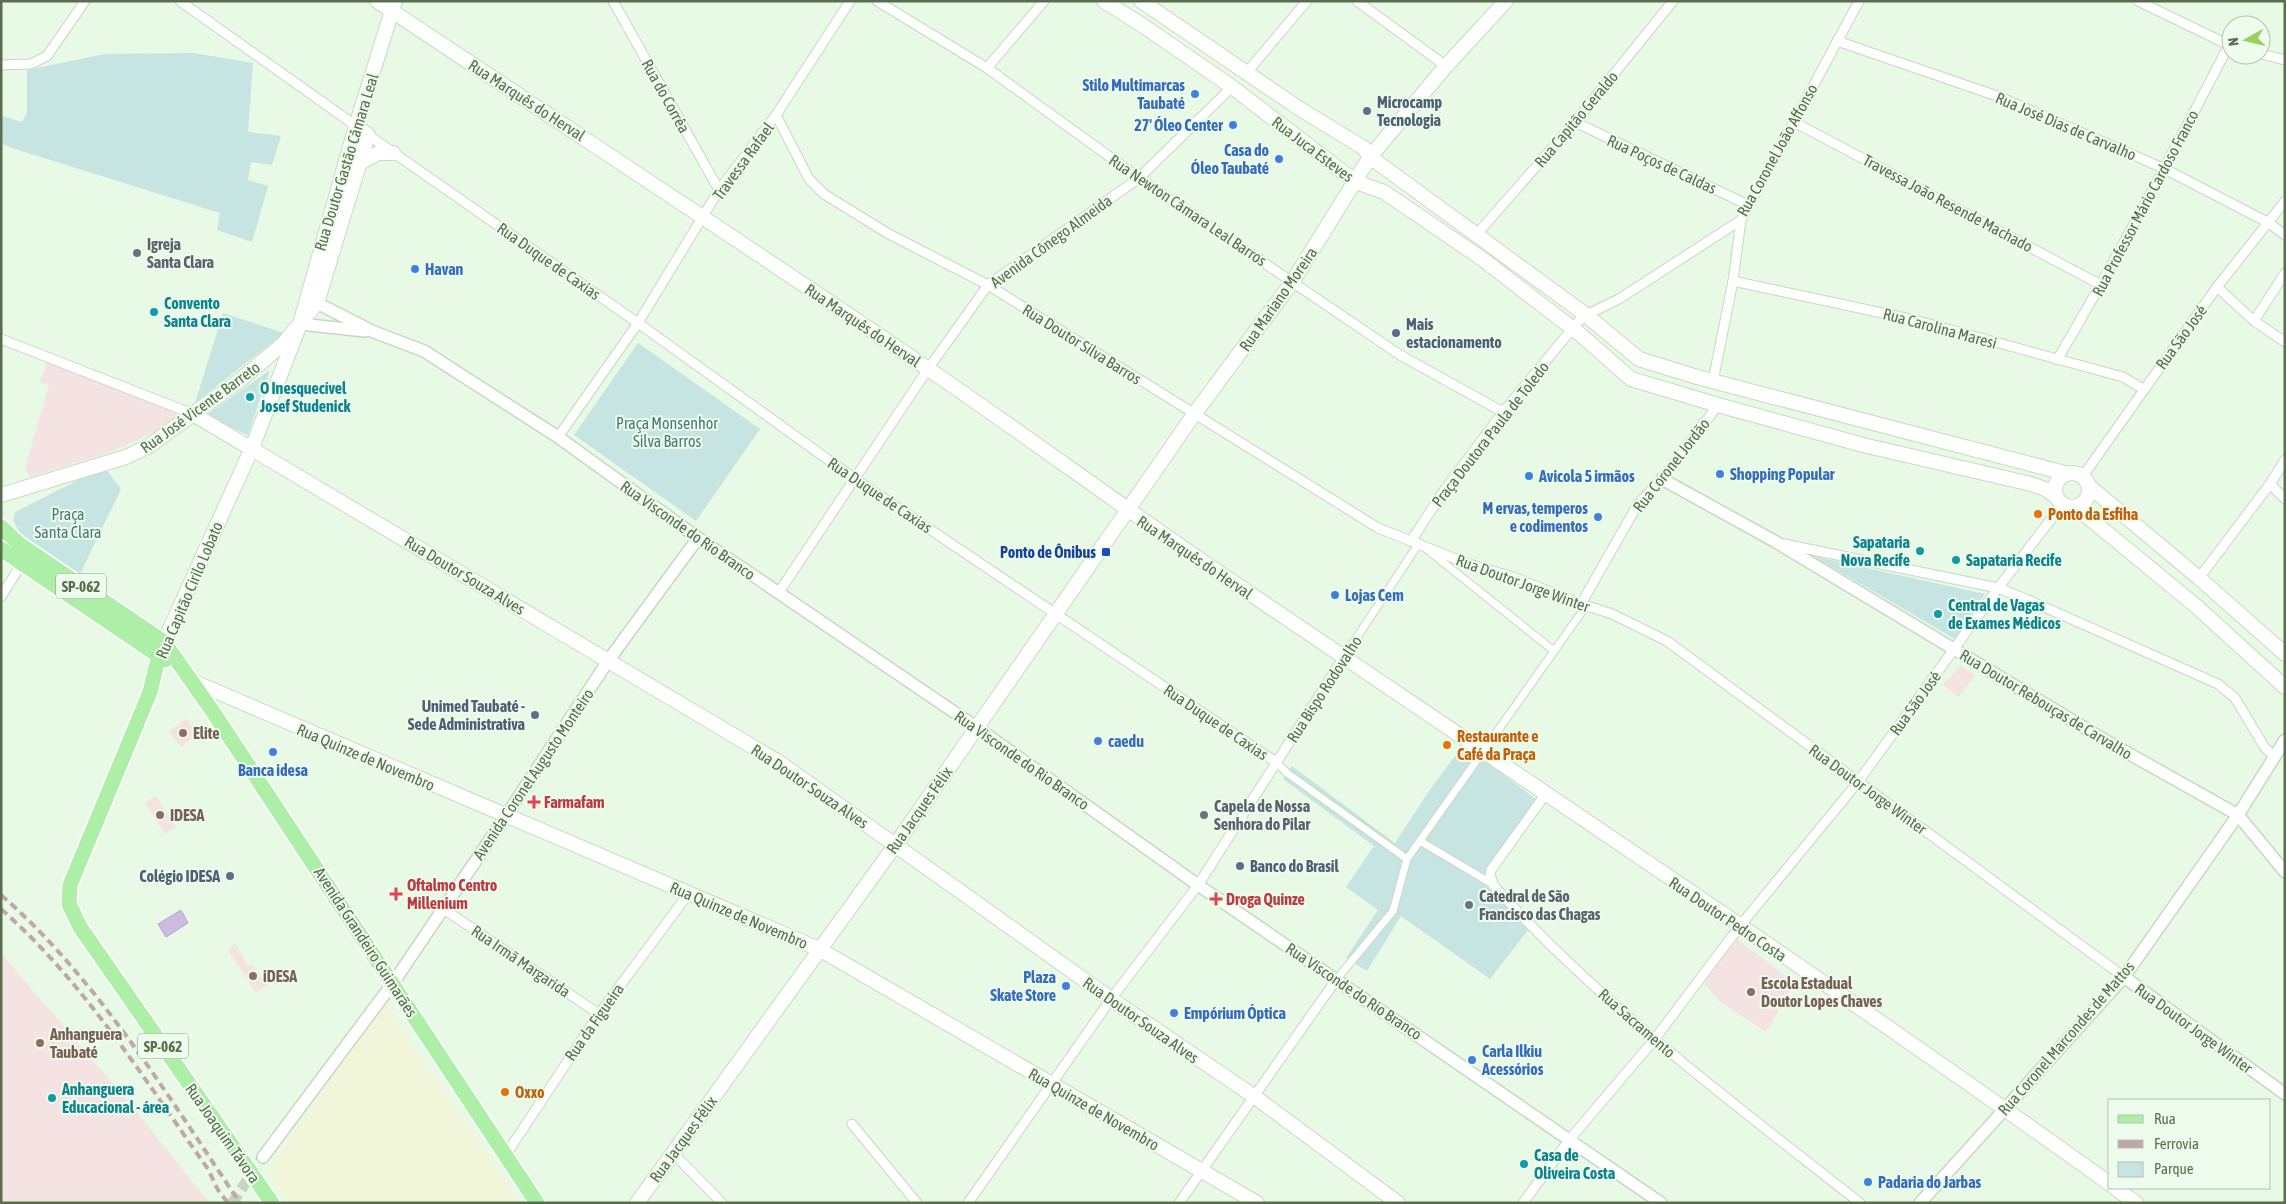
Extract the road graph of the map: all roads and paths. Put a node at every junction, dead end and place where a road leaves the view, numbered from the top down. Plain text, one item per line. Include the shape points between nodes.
1 (86, 1) edge
2 (180, 1) edge
3 (377, 1) edge
4 (613, 1) edge
5 (850, 1) edge
6 (877, 1) edge
7 (1044, 1) edge
8 (1104, 1) edge
9 (1142, 1) edge
10 (1307, 1) edge
11 (1357, 1) edge
12 (1506, 1) edge
13 (1673, 1) edge
14 (1859, 1) edge
15 (2138, 1) edge
16 (393, 6) edge
17 (1837, 41) junction
18 (2221, 41) edge
19 (2271, 56) edge
20 (2285, 60) edge
21 (2221, 62) edge
22 (1, 65) edge
23 (1446, 66) junction
24 (987, 68) junction
25 (1246, 72) junction
26 (1232, 87) junction
27 (776, 115) junction
28 (1574, 122) junction
29 (1794, 122) junction
30 (356, 126) junction
31 (368, 135) junction
32 (392, 153) junction
33 (1370, 157) junction
34 (362, 162) junction
35 (2165, 169) junction
36 (1139, 178) junction
37 (1356, 182) junction
38 (719, 190) junction
39 (2285, 201) edge
40 (1748, 205) junction
41 (704, 216) junction
42 (1741, 220) junction
43 (2269, 223) junction
44 (1477, 234) junction
45 (2285, 235) edge
46 (2285, 273) edge
47 (1733, 281) junction
48 (1293, 282) junction
49 (988, 285) junction
50 (2101, 285) junction
51 (2217, 287) junction
52 (312, 300) junction
53 (1586, 315) junction
54 (2254, 321) junction
55 (638, 323) junction
56 (300, 324) junction
57 (1573, 329) junction
58 (374, 332) junction
59 (1, 339) edge
60 (2285, 342) edge
61 (2057, 360) junction
62 (928, 369) junction
63 (1713, 382) junction
64 (2143, 390) junction
65 (1718, 405) junction
66 (1806, 406) junction
67 (1503, 412) junction
68 (1195, 413) junction
69 (193, 414) junction
70 (1799, 428) junction
71 (558, 437) junction
72 (252, 448) junction
73 (2285, 460) edge
74 (2065, 473) junction
75 (855, 479) junction
76 (1662, 479) junction
77 (2086, 482) junction
78 (2270, 484) junction
79 (1, 495) edge
80 (2285, 499) edge
81 (2063, 502) junction
82 (1128, 511) junction
83 (1, 527) edge
84 (698, 538) junction
85 (1415, 542) junction
86 (1776, 542) junction
87 (1, 549) edge
88 (22, 564) junction
89 (2199, 578) junction
90 (1998, 588) junction
91 (2212, 589) junction
92 (779, 592) junction
93 (1, 597) edge
94 (2228, 604) junction
95 (1584, 605) junction
96 (2196, 606) junction
97 (1056, 615) junction
98 (2212, 620) junction
99 (162, 649) junction
100 (1955, 650) junction
101 (1554, 651) junction
102 (2285, 654) edge
103 (1344, 657) junction
104 (608, 661) junction
105 (194, 682) junction
106 (2285, 687) edge
107 (976, 727) junction
108 (2285, 740) edge
109 (1483, 751) junction
110 (2274, 756) junction
111 (1276, 762) junction
112 (1858, 782) junction
113 (1545, 795) junction
114 (2238, 815) junction
115 (506, 816) junction
116 (1420, 841) junction
117 (896, 844) junction
118 (1407, 859) junction
119 (2285, 872) edge
120 (70, 885) joint
121 (1198, 885) junction
122 (1494, 886) junction
123 (689, 893) junction
124 (442, 908) junction
125 (1739, 927) junction
126 (819, 949) junction
127 (2124, 977) junction
128 (1336, 980) junction
129 (393, 983) junction
130 (1111, 1000) junction
131 (599, 1014) junction
132 (1654, 1040) junction
133 (1050, 1084) junction
134 (2285, 1094) edge
135 (1255, 1097) junction
136 (2004, 1108) junction
137 (852, 1124) dead end
138 (1570, 1138) junction
139 (673, 1153) junction
140 (505, 1156) junction
141 (263, 1157) tunnel mouth
142 (1202, 1171) junction
143 (2108, 1183) edge
144 (2116, 1189) edge
145 (272, 1203) edge
146 (536, 1203) edge
147 (638, 1203) edge
148 (722, 1203) edge
149 (918, 1203) edge
150 (968, 1203) edge
151 (1179, 1203) edge
152 (1257, 1203) edge
153 (1398, 1203) edge
154 (1523, 1203) edge
155 (1661, 1203) edge
156 (1860, 1203) edge
157 (1920, 1203) edge
158 (2136, 1203) edge

1 - 22 street via 47,56 31,64
2 - 30 street
3 - 16 main road, Rua Marquês do Herval
4 - 38 street, Rua do Corrêa
5 - 27 street, Travessa Rafael
6 - 24 street, Rua Newton Câmara Leal Barros
7 - 24 street
8 - 26 main road, Rua Juca Esteves
9 - 25 main road, Rua Juca Esteves
10 - 25 street
11 - 23 street
12 - 23 main road
13 - 28 street, Rua Capitão Geraldo
14 - 17 street, Rua Coronel João Affonso
15 - 18 street
16 - 30 main road, Rua Doutor Gastão Câmara Leal
16 - 41 main road, Rua Marquês do Herval
17 - 29 street, Rua Coronel João Affonso
17 - 35 street, Rua José Dias de Carvalho via 2000,97
19 - 20 street
21 - 35 street, Rua Professor Mário Cardoso Franco
23 - 33 main road
24 - 36 street, Rua Newton Câmara Leal Barros
25 - 33 main road, Rua Juca Esteves via 1364,148
26 - 36 street, Avenida Cônego Almeida
26 - 37 main road, Rua Juca Esteves
27 - 38 street, Travessa Rafael
27 - 49 street, Rua Doutor Silva Barros via 809,179 824,194 887,233
28 - 40 street, Rua Poços de Caldas
28 - 44 street, Rua Capitão Geraldo
29 - 40 street, Rua Coronel João Affonso
29 - 50 street, Travessa João Resende Machado
30 - 31 main road, Rua Duque de Caxias
30 - 52 main road, Rua Doutor Gastão Câmara Leal
31 - 32 street, Rua Duque de Caxias
31 - 34 main road
32 - 34 main road via 378,153
32 - 55 street, Rua Duque de Caxias
33 - 37 main road, Rua Mariano Moreira
33 - 44 main road, Rua Juca Esteves
34 - 52 main road
35 - 43 street, Rua José Dias de Carvalho
35 - 50 street, Rua Professor Mário Cardoso Franco
36 - 48 street, Rua Newton Câmara Leal Barros
36 - 49 street, Avenida Cônego Almeida
37 - 48 main road, Rua Mariano Moreira
37 - 57 main road, Rua Juca Esteves via 1384,192 1481,258
38 - 41 street, Travessa Rafael
39 - 43 street, Rua São José
40 - 42 street, Rua Coronel João Affonso
41 - 55 street, Travessa Rafael
41 - 62 main road, Rua Marquês do Herval
42 - 47 street
42 - 53 street, Rua Coronel João Affonso via 1619,299
43 - 45 street, Rua José Dias de Carvalho
43 - 51 street, Rua São José
44 - 53 main road, Rua Juca Esteves
46 - 54 street
47 - 61 street, Rua Carolina Maresi via 1915,320
47 - 63 street
48 - 67 street, Rua Newton Câmara Leal Barros via 1400,354
48 - 68 main road, Rua Mariano Moreira
49 - 62 street, Avenida Cônego Almeida
49 - 68 street, Rua Doutor Silva Barros
50 - 61 street, Rua Professor Mário Cardoso Franco
51 - 54 street
51 - 64 street, Rua São José
52 - 56 main road
52 - 58 street, Rua Visconde do Rio Branco
53 - 57 street, Praça Doutora Paula de Toledo
53 - 63 main road, Rua Juca Esteves via 1639,359
54 - 60 street
55 - 71 street
55 - 75 street, Rua Duque de Caxias
56 - 58 street, Rua Visconde do Rio Branco
56 - 69 main road, Rua José Vicente Barreto via 263,361
56 - 72 main road, Rua Capitão Cirilo Lobato
57 - 65 main road, Rua Juca Esteves via 1631,379
57 - 67 street, Praça Doutora Paula de Toledo
58 - 71 street, Rua Visconde do Rio Branco via 424,351
59 - 69 street
61 - 64 street, Rua Carolina Maresi via 2123,378
62 - 75 street, Avenida Cônego Almeida
62 - 82 main road, Rua Marquês do Herval
63 - 66 main road, Rua Juca Esteves
64 - 77 street, Rua São José
65 - 70 main road, Rua Juca Esteves
65 - 76 street, Rua Coronel Jordão
66 - 70 main road
66 - 74 main road, Rua Juca Esteves
67 - 85 street, Praça Doutora Paula de Toledo via 1443,492
68 - 82 main road, Rua Jacques Félix
68 - 85 street, Rua Doutor Silva Barros via 1378,528
69 - 72 main road, Rua Doutor Souza Alves
69 - 79 main road, Rua José Vicente Barreto via 149,446 126,457
70 - 81 main road, Rua Juca Esteves via 2031,484 2045,489
71 - 84 street, Rua Visconde do Rio Branco
72 - 99 main road, Rua Capitão Cirilo Lobato
72 - 104 main road, Rua Doutor Souza Alves
73 - 78 street
74 - 77 main road via 2075,473
74 - 81 main road via 2055,482
75 - 92 street, Avenida Cônego Almeida
75 - 97 street, Rua Duque de Caxias
76 - 86 street, Rua Doutor Rebouças de Carvalho
76 - 95 street, Rua Coronel Jordão via 1638,504
77 - 81 main road via 2085,502
77 - 89 main road
78 - 80 street
78 - 89 street
81 - 90 street, Rua São José
81 - 96 main road, Rua Juca Esteves via 2083,512
82 - 97 main road, Rua Jacques Félix
82 - 103 main road, Rua Marquês do Herval
83 - 99 main road, Rua Quinze de Novembro / SP-062 via 19,544
84 - 92 street, Rua Visconde do Rio Branco
84 - 104 street, Avenida Coronel Augusto Monteiro
85 - 95 street, Rua Doutor Jorge Winter
85 - 101 street
85 - 103 street, Rua Bispo Rodovalho
86 - 90 street
86 - 100 street, Rua Doutor Rebouças de Carvalho
87 - 88 main road, Rua Quinze de Novembro / SP-062
88 - 93 street
88 - 99 main road, Rua Quinze de Novembro / SP-062
89 - 91 main road
90 - 100 street, Rua São José
90 - 110 street via 2218,684 2235,698 2265,748
91 - 94 main road
91 - 96 main road
92 - 107 street, Rua Visconde do Rio Branco
94 - 98 main road
94 - 102 main road
95 - 101 street, Rua Coronel Jordão
95 - 112 street, Rua Doutor Jorge Winter via 1612,614 1667,641
96 - 98 main road, Rua Juca Esteves
97 - 107 main road, Rua Jacques Félix
97 - 111 street, Rua Duque de Caxias
98 - 106 main road, Rua Juca Esteves
99 - 105 main road, Rua Quinze de Novembro / SP-062
99 - 120 main road, Rua Capitão Cirilo Lobato / SP-062 via 150,692
100 - 112 street, Rua São José
100 - 114 street, Rua Doutor Rebouças de Carvalho
101 - 109 street, Rua Coronel Jordão
103 - 109 main road, Rua Doutor Pedro Costa
103 - 111 street, Rua Bispo Rodovalho
104 - 115 street, Avenida Coronel Augusto Monteiro
104 - 117 main road, Rua Doutor Souza Alves via 780,763
105 - 115 main road, Rua Quinze de Novembro
105 - 129 main road, Avenida Grandeiro Guimarães / SP-062
107 - 117 main road, Rua Jacques Félix
107 - 121 street, Rua Visconde do Rio Branco
108 - 110 street, Rua Coronel Marcondes de Mattos
109 - 113 main road, Rua Doutor Pedro Costa
109 - 116 street, Rua Coronel Jordão
110 - 114 street, Rua Coronel Marcondes de Mattos
111 - 118 street, Rua Duque de Caxias
111 - 121 street, Rua Bispo Rodovalho
112 - 125 street, Rua São José
112 - 127 street, Rua Doutor Jorge Winter
113 - 122 street via 1495,863 1490,875
113 - 125 main road, Rua Doutor Pedro Costa
114 - 119 street, Rua Doutor Rebouças de Carvalho
114 - 127 street, Rua Coronel Marcondes de Mattos
115 - 123 main road, Rua Quinze de Novembro
115 - 124 street, Avenida Coronel Augusto Monteiro
116 - 118 street, Rua Coronel Jordão
116 - 122 street, Rua Sacramento
117 - 126 main road, Rua Jacques Félix
117 - 130 main road, Rua Doutor Souza Alves
118 - 128 street via 1393,911
120 - 145 main road, Rua Joaquim Távora / SP-062 via 69,904 80,927
121 - 128 street, Rua Visconde do Rio Branco
121 - 130 street, Rua Bispo Rodovalho
122 - 132 street, Rua Sacramento via 1555,950
123 - 126 main road, Rua Quinze de Novembro
123 - 131 street, Rua da Figueira
124 - 129 street, Avenida Coronel Augusto Monteiro
124 - 131 street, Rua Irmã Margarida
125 - 132 street, Rua São José
125 - 136 main road, Rua Doutor Pedro Costa
126 - 133 main road, Rua Quinze de Novembro
126 - 139 main road, Rua Jacques Félix
127 - 134 street, Rua Doutor Jorge Winter
127 - 136 street, Rua Coronel Marcondes de Mattos
128 - 135 street
128 - 138 street, Rua Visconde do Rio Branco
129 - 140 main road, Avenida Grandeiro Guimarães / SP-062
129 - 141 street, Avenida Coronel Augusto Monteiro
130 - 133 street, Rua Bispo Rodovalho
130 - 135 main road, Rua Doutor Souza Alves
131 - 140 street, Rua da Figueira
132 - 138 street, Rua São José
132 - 156 street, Rua Sacramento
133 - 142 main road, Rua Quinze de Novembro
133 - 150 street, Rua Bispo Rodovalho
135 - 142 street
135 - 153 main road, Rua Doutor Souza Alves
136 - 143 main road, Rua Doutor Pedro Costa
136 - 157 street, Rua Coronel Marcondes de Mattos
137 - 149 street
138 - 154 street, Rua São José
138 - 155 street, Rua Visconde do Rio Branco
139 - 147 main road, Rua Jacques Félix
139 - 148 street
140 - 146 main road, Avenida Grandeiro Guimarães / SP-062
142 - 151 street
142 - 152 main road, Rua Quinze de Novembro
144 - 158 main road

